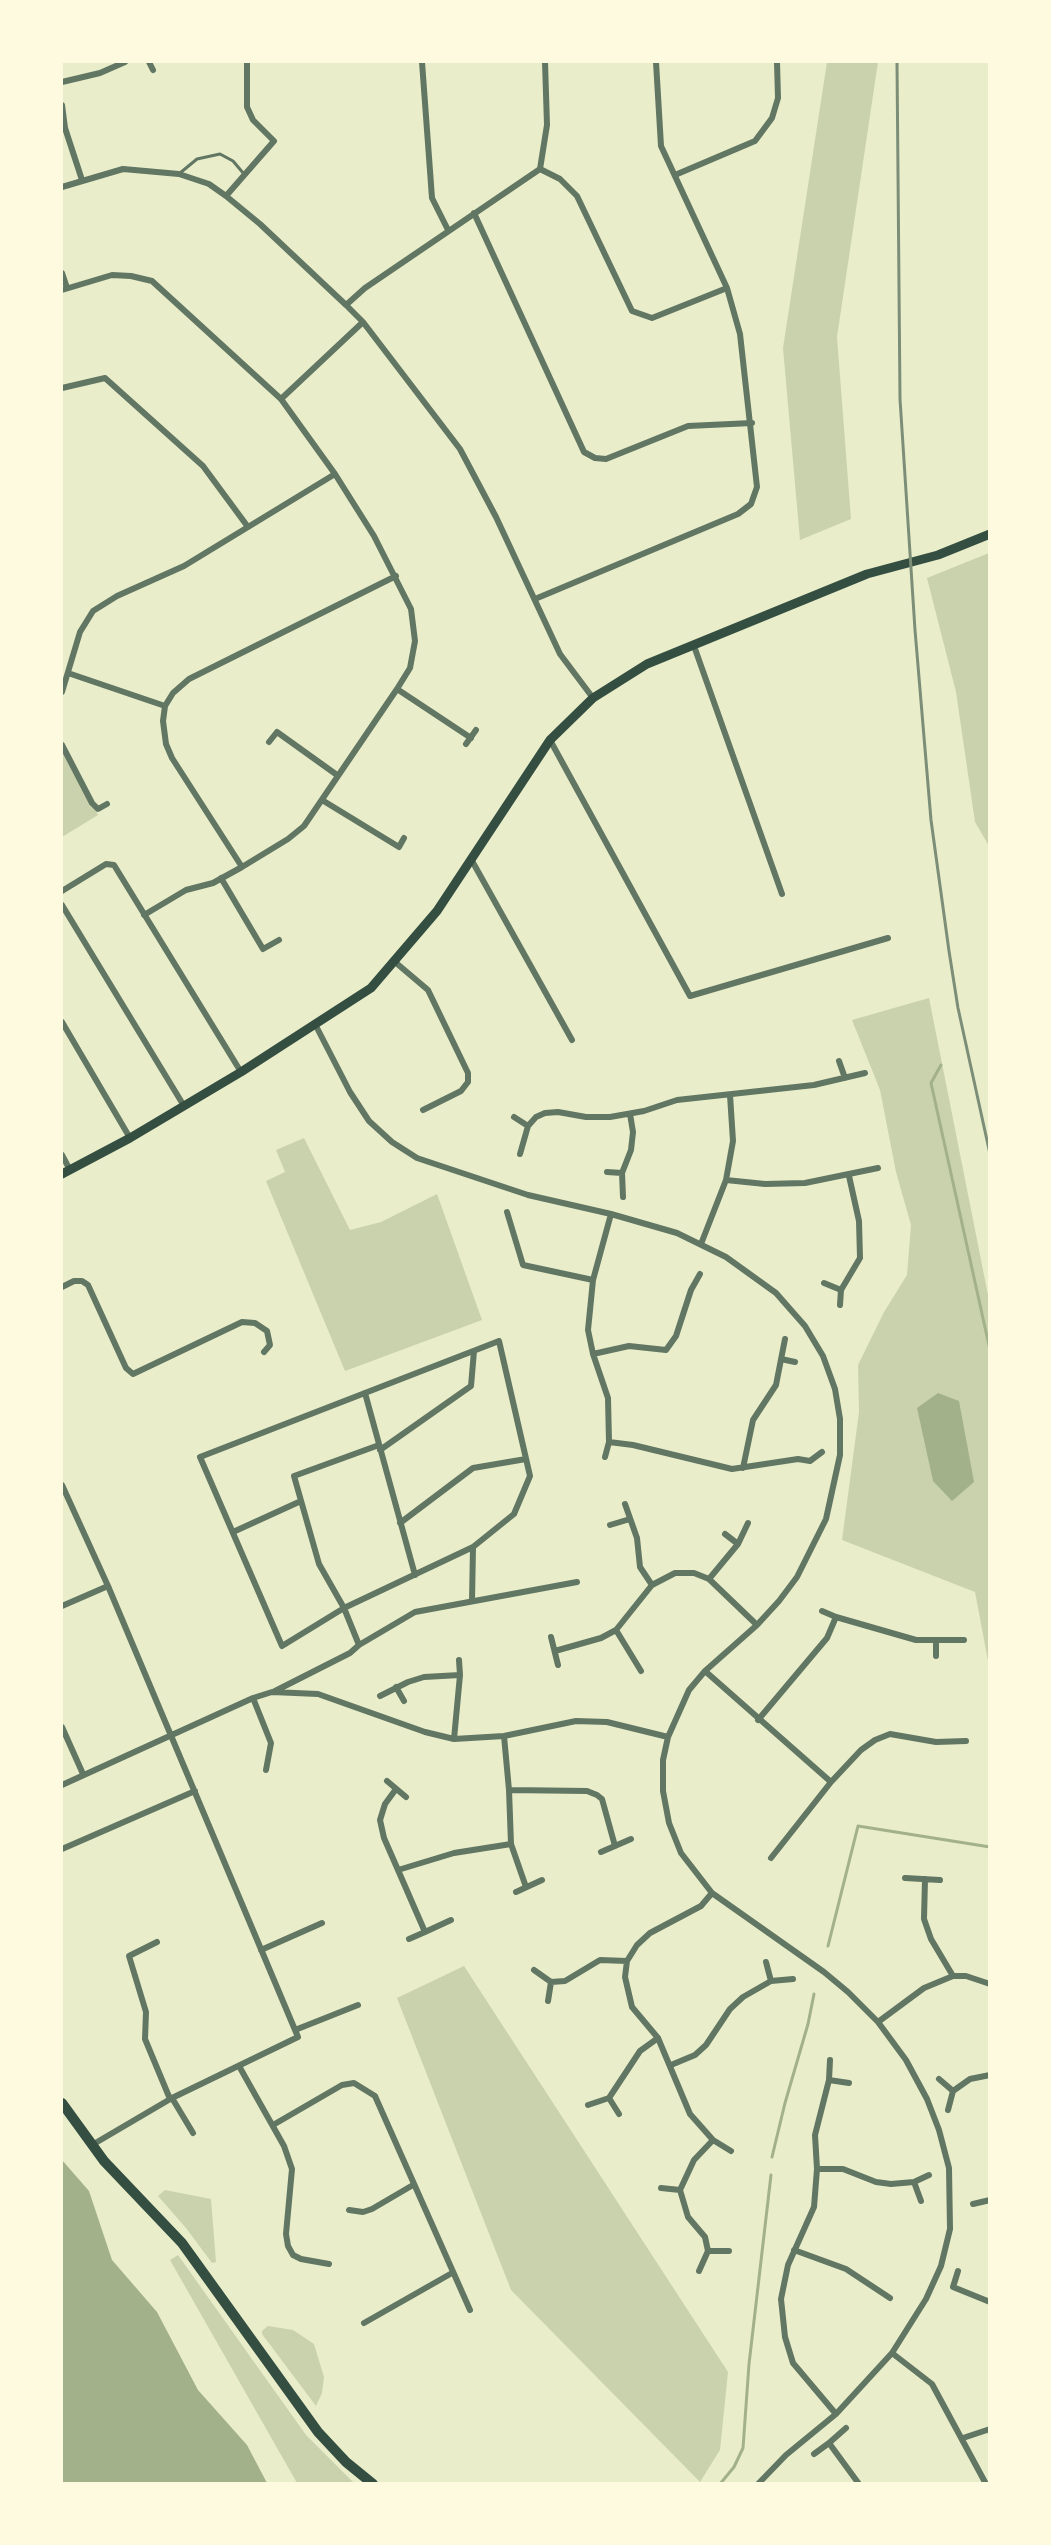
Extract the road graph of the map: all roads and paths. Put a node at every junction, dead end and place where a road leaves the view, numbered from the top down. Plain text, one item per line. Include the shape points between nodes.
1 (125, 62) edge
2 (148, 62) edge
3 (247, 62) edge
4 (422, 62) edge
5 (545, 62) edge
6 (656, 62) edge
7 (777, 62) edge
8 (153, 70) dead end
9 (62, 82) edge
10 (62, 105) edge
11 (540, 169) junction
12 (179, 174) junction
13 (244, 174) junction
14 (675, 175) junction
15 (82, 180) junction
16 (62, 187) edge
17 (226, 196) junction
18 (474, 213) junction
19 (448, 230) junction
20 (62, 273) edge
21 (727, 288) junction
22 (64, 289) edge
23 (346, 305) junction
24 (363, 322) junction
25 (62, 388) edge
26 (281, 399) junction
27 (752, 423) junction
28 (335, 474) junction
29 (248, 527) junction
30 (990, 534) edge
31 (396, 576) junction
32 (535, 599) junction
33 (694, 646) junction
34 (68, 673) junction
35 (397, 689) junction
36 (62, 692) edge
37 (593, 698) junction
38 (165, 706) junction
39 (476, 730) dead end
40 (471, 738) junction
41 (550, 740) junction
42 (269, 742) dead end
43 (466, 744) dead end
44 (62, 745) edge
45 (337, 775) junction
46 (322, 800) junction
47 (107, 804) dead end
48 (404, 838) dead end
49 (471, 859) junction
50 (242, 867) junction
51 (221, 878) junction
52 (62, 891) edge
53 (782, 894) dead end
54 (62, 905) edge
55 (144, 915) junction
56 (888, 938) dead end
57 (279, 940) dead end
58 (395, 962) junction
59 (62, 1022) edge
60 (315, 1024) junction
61 (572, 1041) dead end
62 (839, 1061) dead end
63 (241, 1072) junction
64 (865, 1073) dead end
65 (845, 1078) junction
66 (730, 1095) junction
67 (184, 1106) junction
68 (423, 1110) dead end
69 (630, 1114) junction
70 (513, 1117) dead end
71 (528, 1126) junction
72 (130, 1138) junction
73 (520, 1154) dead end
74 (62, 1155) edge
75 (878, 1168) dead end
76 (66, 1172) edge
77 (607, 1172) dead end
78 (622, 1173) junction
79 (849, 1176) junction
80 (726, 1179) junction
81 (622, 1197) dead end
82 (507, 1212) dead end
83 (610, 1214) junction
84 (701, 1244) junction
85 (700, 1274) dead end
86 (593, 1280) junction
87 (824, 1283) dead end
88 (62, 1287) edge
89 (841, 1290) junction
90 (840, 1305) dead end
91 (785, 1339) dead end
92 (474, 1351) junction
93 (264, 1352) dead end
94 (593, 1354) junction
95 (781, 1359) junction
96 (795, 1362) dead end
97 (365, 1393) junction
98 (609, 1442) junction
99 (380, 1447) junction
100 (822, 1452) dead end
101 (605, 1457) dead end
102 (526, 1459) junction
103 (743, 1468) junction
104 (62, 1485) edge
105 (301, 1501) junction
106 (625, 1504) dead end
107 (630, 1519) junction
108 (400, 1523) junction
109 (748, 1523) dead end
110 (610, 1525) dead end
111 (233, 1532) junction
112 (725, 1533) dead end
113 (738, 1544) junction
114 (473, 1547) junction
115 (415, 1575) junction
116 (709, 1580) junction
117 (577, 1582) dead end
118 (652, 1585) junction
119 (108, 1586) junction
120 (472, 1601) junction
121 (62, 1606) edge
122 (344, 1608) junction
123 (822, 1611) dead end
124 (836, 1617) junction
125 (757, 1624) junction
126 (616, 1630) junction
127 (551, 1636) dead end
128 (964, 1640) dead end
129 (936, 1641) junction
130 (358, 1645) junction
131 (555, 1651) junction
132 (936, 1656) dead end
133 (459, 1660) dead end
134 (558, 1665) dead end
135 (641, 1671) dead end
136 (705, 1671) junction
137 (460, 1675) junction
138 (396, 1688) junction
139 (272, 1692) junction
140 (380, 1696) dead end
141 (254, 1698) junction
142 (404, 1701) dead end
143 (758, 1720) junction
144 (62, 1727) edge
145 (171, 1734) junction
146 (504, 1736) junction
147 (668, 1737) junction
148 (454, 1738) junction
149 (966, 1741) dead end
150 (266, 1770) dead end
151 (83, 1774) junction
152 (387, 1781) dead end
153 (831, 1782) junction
154 (62, 1785) edge
155 (396, 1789) junction
156 (509, 1790) junction
157 (195, 1791) junction
158 (406, 1797) dead end
159 (631, 1839) dead end
160 (510, 1844) junction
161 (615, 1846) junction
162 (62, 1849) edge
163 (601, 1852) dead end
164 (771, 1858) dead end
165 (398, 1870) junction
166 (905, 1878) dead end
167 (925, 1879) junction
168 (542, 1880) dead end
169 (940, 1880) dead end
170 (526, 1887) junction
171 (516, 1892) dead end
172 (712, 1893) junction
173 (451, 1920) dead end
174 (322, 1923) dead end
175 (425, 1932) junction
176 (409, 1939) dead end
177 (157, 1942) dead end
178 (261, 1950) junction
179 (627, 1961) junction
180 (766, 1962) dead end
181 (534, 1970) dead end
182 (953, 1976) junction
183 (793, 1979) dead end
184 (771, 1981) junction
185 (551, 1982) junction
186 (990, 1984) edge
187 (548, 2001) dead end
188 (358, 2006) dead end
189 (878, 2022) junction
190 (295, 2030) junction
191 (658, 2038) junction
192 (830, 2060) dead end
193 (671, 2065) junction
194 (239, 2066) junction
195 (990, 2074) edge
196 (939, 2079) dead end
197 (829, 2080) junction
198 (849, 2083) dead end
199 (954, 2091) junction
200 (609, 2098) junction
201 (171, 2099) junction
202 (62, 2103) edge
203 (588, 2105) dead end
204 (948, 2110) dead end
205 (619, 2114) dead end
206 (273, 2125) junction
207 (194, 2133) dead end
208 (713, 2140) junction
209 (92, 2145) junction
210 (731, 2151) dead end
211 (817, 2169) junction
212 (929, 2175) dead end
213 (914, 2182) junction
214 (412, 2185) junction
215 (661, 2188) dead end
216 (680, 2190) junction
217 (990, 2200) edge
218 (921, 2201) dead end
219 (974, 2204) dead end
220 (349, 2210) dead end
221 (794, 2250) junction
222 (708, 2251) junction
223 (729, 2251) dead end
224 (329, 2264) dead end
225 (699, 2271) dead end
226 (958, 2271) dead end
227 (452, 2272) junction
228 (890, 2298) dead end
229 (990, 2302) edge
230 (470, 2310) dead end
231 (364, 2323) dead end
232 (892, 2353) junction
233 (836, 2414) junction
234 (846, 2428) dead end
235 (990, 2429) edge
236 (963, 2438) junction
237 (829, 2442) junction
238 (814, 2454) dead end
239 (984, 2483) edge
240 (373, 2484) edge
241 (758, 2484) edge
242 (859, 2484) edge

1 - 9 street
2 - 8 street
3 - 13 street via 247,107 253,120 274,141
4 - 19 street via 432,198
5 - 11 street via 547,125
6 - 14 street via 662,146
7 - 14 street via 778,98 772,118 755,141
10 - 15 street via 65,128
11 - 18 street
11 - 21 street via 577,196 632,311 652,318
12 - 13 lane via 197,159 220,154
12 - 15 street via 123,170
12 - 17 street via 209,184
13 - 17 street
14 - 21 street
15 - 16 street
17 - 23 street
18 - 19 street
18 - 27 street via 584,452 606,459 688,426
19 - 23 street
20 - 22 street
21 - 27 street via 740,334
22 - 26 street via 112,276 152,281
23 - 24 street
24 - 26 street
24 - 32 street via 460,449
25 - 29 street via 105,378 203,466
26 - 28 street
27 - 32 street via 757,487 751,504 738,514
28 - 29 street
28 - 31 street
29 - 34 street via 184,566 93,611 80,632
30 - 33 main road via 938,555 867,574
31 - 35 street via 411,609 416,641 410,668
31 - 38 street via 189,679
32 - 37 street via 560,654
33 - 37 main road via 647,664
33 - 53 street
34 - 36 street
34 - 38 street
35 - 40 street
35 - 45 street
37 - 41 main road
38 - 50 street via 164,732 172,758
39 - 40 street
40 - 43 street
41 - 49 main road
41 - 56 street via 690,996
42 - 45 street via 277,732
44 - 47 street via 92,803 98,809
45 - 46 street
46 - 48 street via 399,847
46 - 50 street via 304,826
49 - 58 main road via 437,911
49 - 61 street
50 - 51 street
51 - 55 street via 186,890
51 - 57 street via 263,949
52 - 55 street via 106,864 114,865
54 - 67 street
55 - 63 street
58 - 60 main road via 371,988
58 - 68 street via 428,990 468,1073 468,1082 461,1091
59 - 72 street
60 - 63 main road
60 - 83 street via 350,1092 369,1121 392,1142 417,1158 528,1195
62 - 65 street
63 - 67 main road
64 - 65 street
65 - 66 street
66 - 69 street via 677,1100
66 - 80 street via 733,1141
67 - 72 main road
69 - 71 street via 594,1117 545,1113
69 - 78 street via 631,1150
70 - 71 street
71 - 73 street
72 - 76 main road
74 - 76 street
75 - 79 street
77 - 78 street
78 - 81 street
79 - 80 street via 806,1184
79 - 89 street via 860,1230 860,1258
80 - 84 street
82 - 86 street via 523,1265
83 - 84 street
83 - 86 street
84 - 125 street via 776,1293 805,1326 823,1356 840,1419 840,1455 826,1519 797,1577
85 - 94 street via 676,1336 666,1350 629,1346
86 - 94 street via 588,1330
87 - 89 street
88 - 93 street via 74,1281 88,1285 126,1368 133,1374 243,1322 255,1323 267,1331 270,1345
89 - 90 street
91 - 95 street
92 - 97 street
92 - 99 street via 471,1386
92 - 102 street via 499,1341
94 - 98 street via 608,1398
95 - 96 street
95 - 103 street via 776,1385 753,1420
97 - 99 street
97 - 111 street via 200,1457
98 - 101 street
98 - 103 street via 732,1469
99 - 105 street via 294,1476
99 - 108 street
100 - 103 street via 810,1461
102 - 108 street via 473,1468
102 - 114 street via 530,1476 514,1514
104 - 119 street
105 - 111 street
105 - 122 street via 319,1564
106 - 107 street
107 - 110 street
107 - 118 street via 637,1538 639,1567
108 - 115 street
109 - 113 street
111 - 122 street via 282,1646
112 - 113 street
113 - 116 street
114 - 115 street
114 - 120 street
115 - 122 street
116 - 118 street via 694,1573 675,1573
116 - 125 street
117 - 120 street
118 - 126 street
119 - 121 street
119 - 145 street
120 - 130 street via 415,1612
122 - 130 street
123 - 124 street
124 - 129 street via 904,1638
124 - 143 street via 827,1638
125 - 136 street
126 - 131 street
126 - 135 street
127 - 131 street
128 - 129 street
129 - 132 street
130 - 139 street via 350,1653
131 - 134 street
133 - 137 street
136 - 143 street
136 - 147 street via 685,1697
137 - 138 street via 424,1677
137 - 148 street
138 - 140 street
138 - 142 street
139 - 141 street
139 - 148 street via 318,1694 424,1732
141 - 145 street
141 - 150 street via 270,1743
143 - 153 street
144 - 151 street
145 - 151 street
145 - 157 street
146 - 147 street via 576,1721 607,1722
146 - 148 street
146 - 156 street
147 - 172 street via 663,1791 669,1823 681,1853
149 - 153 street via 936,1742 890,1734 861,1750
151 - 154 street
152 - 155 street
153 - 164 street
155 - 158 street
155 - 165 street via 380,1820
156 - 160 street
156 - 161 street via 587,1791 597,1795 602,1799
157 - 162 street
157 - 178 street
159 - 161 street
160 - 165 street via 454,1852
160 - 170 street
161 - 163 street
165 - 175 street
166 - 167 street
167 - 169 street
167 - 182 street via 924,1919
168 - 170 street
170 - 171 street
172 - 179 street via 689,1913 650,1933
172 - 189 street via 824,1972
173 - 175 street
174 - 178 street
175 - 176 street
177 - 201 street via 129,1956 147,2012 145,2039
178 - 190 street
179 - 185 street via 600,1960 577,1976
179 - 191 street via 628,1998
180 - 184 street
181 - 185 street
182 - 186 street
182 - 189 street via 924,1988
183 - 184 street
184 - 193 street via 730,2009 714,2035 695,2055
185 - 187 street
188 - 190 street
189 - 232 street via 906,2060 927,2099 949,2168 952,2204 941,2266 926,2299
190 - 194 street via 298,2037
191 - 193 street
191 - 200 street via 633,2059
192 - 197 street
193 - 208 street via 690,2114
194 - 201 street
194 - 206 street
195 - 199 street via 970,2079
196 - 199 street
197 - 198 street
197 - 211 street via 816,2135
199 - 204 street
200 - 203 street
200 - 205 street
201 - 207 street
201 - 209 street
202 - 209 main road
206 - 214 street via 342,2085 354,2083 364,2087 380,2106
206 - 224 street via 292,2169 285,2234 288,2246 293,2255 302,2259
208 - 210 street
208 - 216 street via 694,2160
209 - 240 main road via 182,2243 318,2432
211 - 213 street via 843,2169 876,2182
211 - 221 street via 814,2207
212 - 213 street
213 - 218 street
214 - 220 street via 372,2209
214 - 227 street
215 - 216 street
216 - 222 street via 688,2217 705,2237
217 - 219 street
221 - 228 street via 846,2269
221 - 233 street via 782,2291 785,2337 794,2363
222 - 223 street
222 - 225 street
226 - 229 street via 953,2287
227 - 230 street
227 - 231 street
232 - 233 street
232 - 236 street via 932,2384
233 - 241 street
234 - 237 street
235 - 236 street
236 - 239 street
237 - 238 street
237 - 242 street

